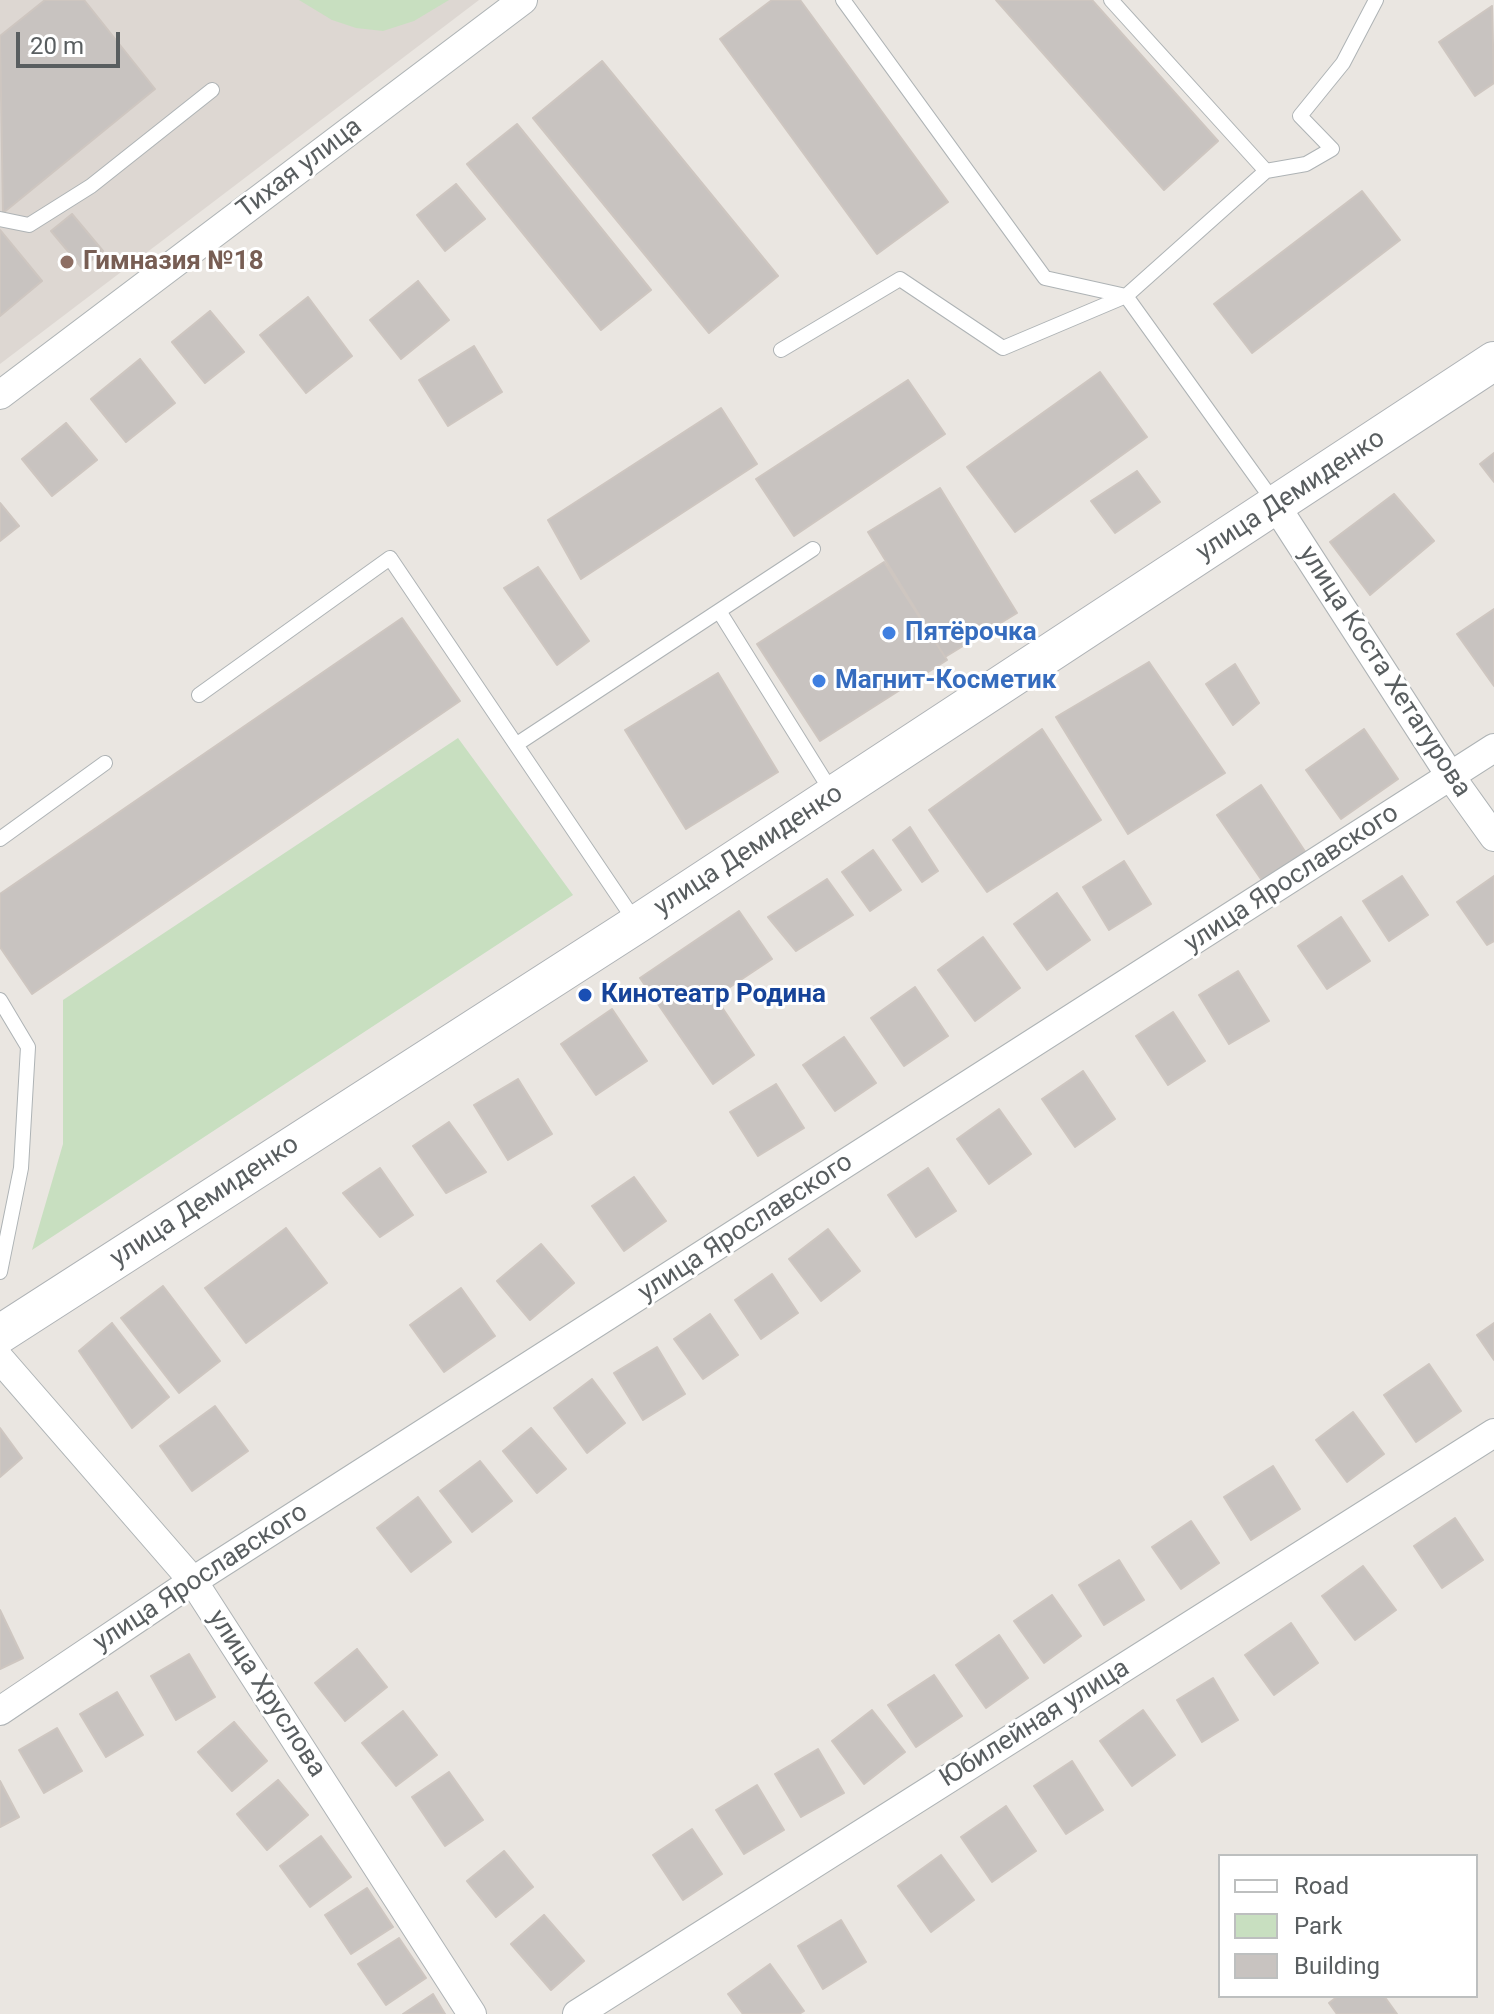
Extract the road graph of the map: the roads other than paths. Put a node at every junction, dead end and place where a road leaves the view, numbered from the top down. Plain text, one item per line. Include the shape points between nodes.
1 (523, 0) edge
2 (843, 0) edge
3 (1111, 0) edge
4 (1376, 0) edge
5 (212, 90) dead end
6 (1266, 171) junction
7 (0, 219) edge
8 (1126, 296) junction
9 (781, 350) dead end
10 (1494, 361) edge
11 (0, 395) edge
12 (1276, 506) junction
13 (813, 549) dead end
14 (719, 611) junction
15 (199, 695) dead end
16 (517, 744) junction
17 (1494, 748) edge
18 (105, 763) dead end
19 (1451, 777) junction
20 (834, 796) junction
21 (1494, 837) edge
22 (0, 839) edge
23 (637, 924) junction
24 (0, 1000) edge
25 (0, 1272) edge
26 (0, 1334) edge
27 (0, 1359) edge
28 (1494, 1433) edge
29 (193, 1581) junction
30 (0, 1711) edge
31 (472, 2014) edge
32 (577, 2014) edge

1 - 11 street, Тихая улица
2 - 8 lane via 1045,278
3 - 6 lane
4 - 6 lane via 1343,63 1300,116 1332,149 1306,164
5 - 7 lane via 91,186 29,225
6 - 8 lane
8 - 9 lane via 1003,348 900,279
8 - 12 lane
10 - 12 main road, улица Демиденко
12 - 19 street, улица Коста Хетагурова
12 - 20 main road, улица Демиденко
13 - 14 lane
14 - 16 lane
14 - 20 lane
15 - 16 lane via 390,558
16 - 23 lane
17 - 19 street, улица Ярославского
18 - 22 lane
19 - 21 street, улица Коста Хетагурова
19 - 29 street, улица Ярославского
20 - 23 main road, улица Демиденко
23 - 26 main road, улица Демиденко
24 - 25 lane via 28,1047 21,1168
27 - 29 street, улица Хруслова
28 - 32 street, Юбилейная улица
29 - 30 street, улица Ярославского
29 - 31 street, улица Хруслова

